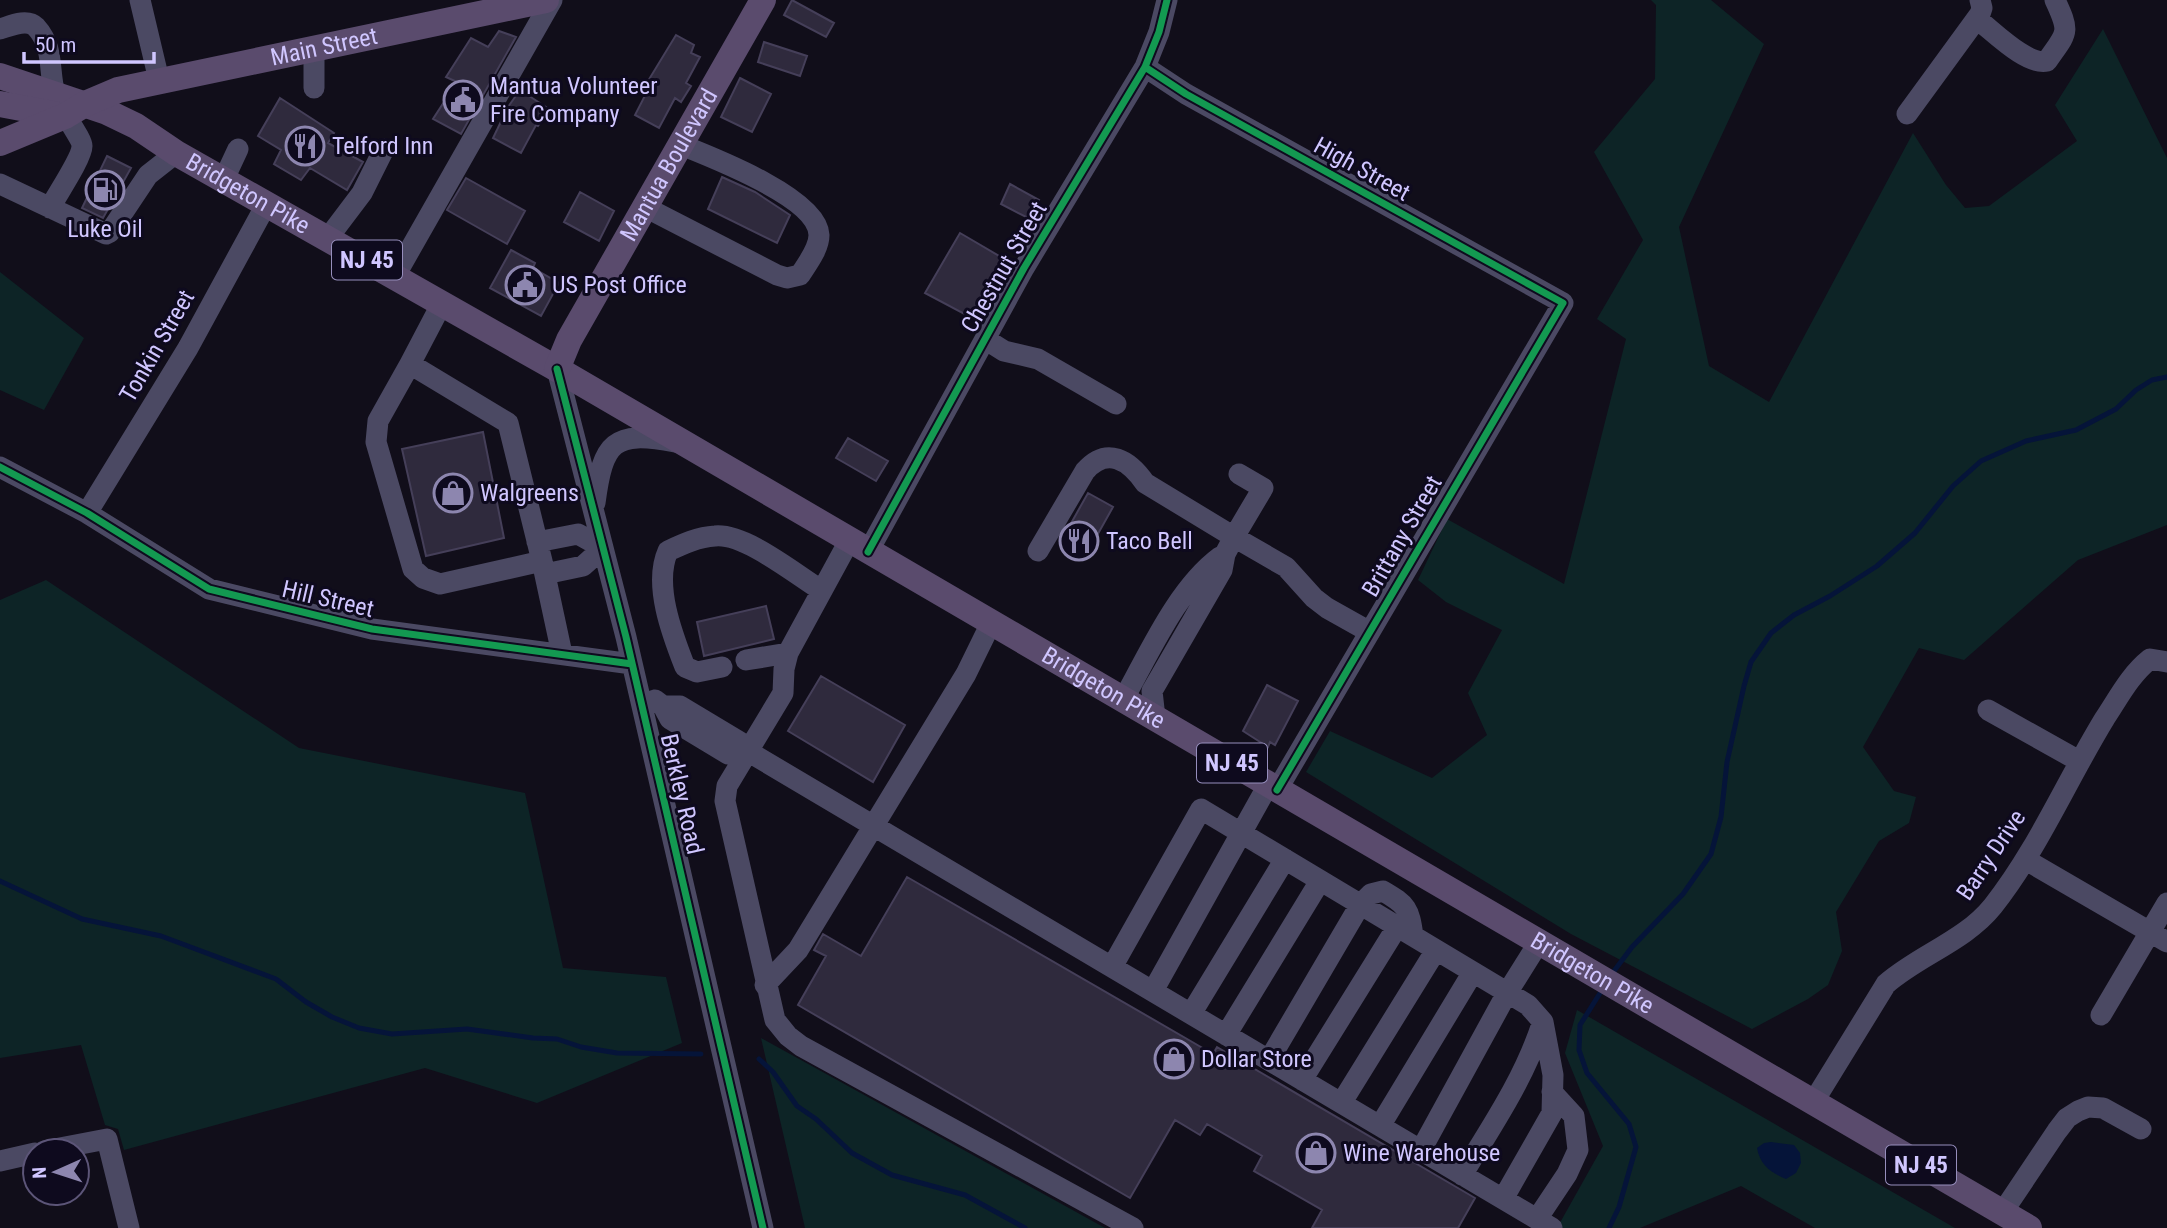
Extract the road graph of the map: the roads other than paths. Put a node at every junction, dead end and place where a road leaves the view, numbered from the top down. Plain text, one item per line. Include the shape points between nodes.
1 (140, 0) edge
2 (546, 0) edge
3 (552, 0) edge
4 (763, 0) edge
5 (1167, 0) edge
6 (2055, 0) edge
7 (466, 8) edge
8 (1979, 10) edge
9 (0, 29) edge
10 (314, 48) junction
11 (1145, 67) junction
12 (0, 76) edge
13 (159, 80) junction
14 (314, 88) dead end
15 (0, 104) edge
16 (68, 104) junction
17 (1907, 114) dead end
18 (0, 142) edge
19 (681, 145) junction
20 (238, 149) dead end
21 (384, 149) dead end
22 (176, 152) junction
23 (224, 178) junction
24 (0, 184) edge
25 (267, 204) junction
26 (645, 207) junction
27 (50, 208) junction
28 (328, 238) junction
29 (395, 276) junction
30 (442, 303) junction
31 (1563, 303) joint
32 (985, 339) junction
33 (410, 364) junction
34 (557, 369) junction
35 (1116, 404) dead end
36 (681, 443) junction
37 (0, 467) edge
38 (1239, 474) dead end
39 (594, 512) junction
40 (87, 513) junction
41 (1230, 545) junction
42 (858, 546) junction
43 (603, 548) junction
44 (1042, 553) dead end
45 (542, 559) junction
46 (821, 590) junction
47 (991, 623) junction
48 (1368, 631) junction
49 (788, 653) junction
50 (562, 654) junction
51 (746, 660) dead end
52 (2167, 662) edge
53 (632, 664) junction
54 (722, 667) dead end
55 (638, 688) junction
56 (1123, 700) junction
57 (1988, 710) dead end
58 (1155, 718) junction
59 (749, 752) junction
60 (2079, 761) junction
61 (1273, 787) junction
62 (871, 826) junction
63 (1241, 833) junction
64 (1285, 859) junction
65 (2026, 860) junction
66 (1321, 881) junction
67 (2167, 903) edge
68 (1360, 905) junction
69 (1405, 931) junction
70 (2158, 937) edge
71 (1539, 942) junction
72 (1436, 950) junction
73 (1112, 967) junction
74 (1473, 972) junction
75 (765, 985) junction
76 (1153, 992) junction
77 (1507, 993) junction
78 (1191, 1014) junction
79 (2101, 1015) dead end
80 (1543, 1022) junction
81 (1226, 1035) junction
82 (1269, 1060) junction
83 (1302, 1080) junction
84 (1552, 1092) junction
85 (1814, 1101) junction
86 (1342, 1102) junction
87 (1380, 1126) junction
88 (2141, 1129) dead end
89 (91, 1142) edge
90 (1421, 1150) junction
91 (21, 1156) edge
92 (0, 1161) edge
93 (1462, 1175) junction
94 (1503, 1199) junction
95 (2002, 1213) junction
96 (1535, 1223) edge
97 (129, 1228) edge
98 (762, 1228) edge
99 (1133, 1228) edge
100 (2029, 1228) edge

1 - 13 street
2 - 7 main road, Main Street
3 - 29 street
4 - 19 main road, Mantua Boulevard
5 - 11 street, Chestnut Street
6 - 8 street via 2067,24 2066,32 2047,61 2039,63 2029,59
7 - 10 main road, Main Street
8 - 17 street
9 - 16 street via 24,23 37,28
10 - 13 main road, Main Street
10 - 14 street
11 - 31 street, High Street
11 - 32 street, Chestnut Street
12 - 16 main road, NJ 45
13 - 16 main road, Main Street
15 - 16 main road, NJ 45
16 - 18 main road, Main Street
16 - 22 main road, Bridgeton Pike / NJ 45
16 - 27 street via 82,146
19 - 26 main road, Mantua Boulevard
19 - 26 street via 746,171 810,217 819,234 800,275 777,275
20 - 23 street
21 - 28 street via 362,193
22 - 23 main road, Bridgeton Pike / NJ 45
22 - 27 street via 148,175 106,234
23 - 25 main road, Bridgeton Pike / NJ 45
24 - 27 street
25 - 28 main road, Bridgeton Pike / NJ 45
25 - 40 street, Tonkin Street via 188,348
26 - 34 main road, Mantua Boulevard
28 - 29 main road, Bridgeton Pike / NJ 45
29 - 30 main road, Bridgeton Pike / NJ 45
30 - 33 street
30 - 34 main road, Bridgeton Pike / NJ 45
31 - 48 street, Brittany Street
32 - 35 street via 1004,351 1038,359
32 - 42 street, Chestnut Street
33 - 45 street via 508,423
33 - 45 street via 378,422 376,442 413,569 440,584
34 - 36 main road, Bridgeton Pike / NJ 45
34 - 39 street, Berkley Road
36 - 39 street via 644,436 618,442 601,468
36 - 42 main road, Bridgeton Pike / NJ 45
37 - 40 street, Hill Street
38 - 41 street via 1263,488
39 - 43 street, Berkley Road
40 - 50 street, Hill Street via 221,593 372,629
41 - 44 street via 1150,486 1136,470 1103,457 1093,462
41 - 48 street via 1286,567 1314,598
41 - 56 street via 1174,611
41 - 58 street via 1222,570 1152,691
42 - 46 street, Chestnut Street
42 - 47 main road, Bridgeton Pike / NJ 45
43 - 45 street via 583,566
43 - 45 street via 578,534
43 - 53 street, Berkley Road
45 - 50 street
46 - 49 street, Chestnut Street
46 - 54 street via 731,538 705,538 668,551 662,586 685,667 697,672
47 - 56 main road, Bridgeton Pike / NJ 45
47 - 62 street via 966,674
48 - 61 street, Brittany Street
49 - 51 street
49 - 59 street, Chestnut Street via 783,693
50 - 53 street, Hill Street
52 - 60 street, Barry Drive via 2150,659 2135,671
53 - 55 street, Berkley Road
55 - 59 street via 663,706 680,706
55 - 98 street, Berkley Road
56 - 58 main road, Bridgeton Pike / NJ 45
57 - 60 street
58 - 61 main road, Bridgeton Pike / NJ 45
59 - 62 street
59 - 75 street, Chestnut Street via 727,786 725,801
60 - 65 street, Barry Drive
61 - 63 street, Brittany Street
61 - 71 main road, Bridgeton Pike / NJ 45
62 - 73 street
62 - 75 street via 798,950
63 - 64 street
63 - 73 street via 1201,809
63 - 76 street, Brittany Street
64 - 66 street
64 - 78 street
65 - 70 street
65 - 85 street, Barry Drive via 1992,907 1971,927 1886,985
66 - 68 street
66 - 81 street
67 - 70 street
68 - 69 street
68 - 82 street
69 - 72 street
69 - 83 street
70 - 79 street
71 - 77 street
71 - 85 main road, Bridgeton Pike / NJ 45
72 - 74 street
72 - 86 street
73 - 76 street
74 - 77 street
74 - 87 street
75 - 99 street, Chestnut Street via 775,1020 801,1046
76 - 78 street
77 - 80 street via 1528,1005
77 - 90 street
78 - 81 street
80 - 84 street
80 - 93 street via 1526,1066
81 - 82 street
82 - 83 street
83 - 86 street
84 - 94 street via 1552,1113
84 - 96 street via 1574,1115 1578,1150
85 - 95 main road, Bridgeton Pike / NJ 45
86 - 87 street
87 - 90 street
88 - 95 street via 2104,1108 2077,1111 2057,1131
89 - 97 street via 107,1139
90 - 93 street
91 - 92 street
93 - 94 street
94 - 96 street
95 - 100 main road, Bridgeton Pike / NJ 45

